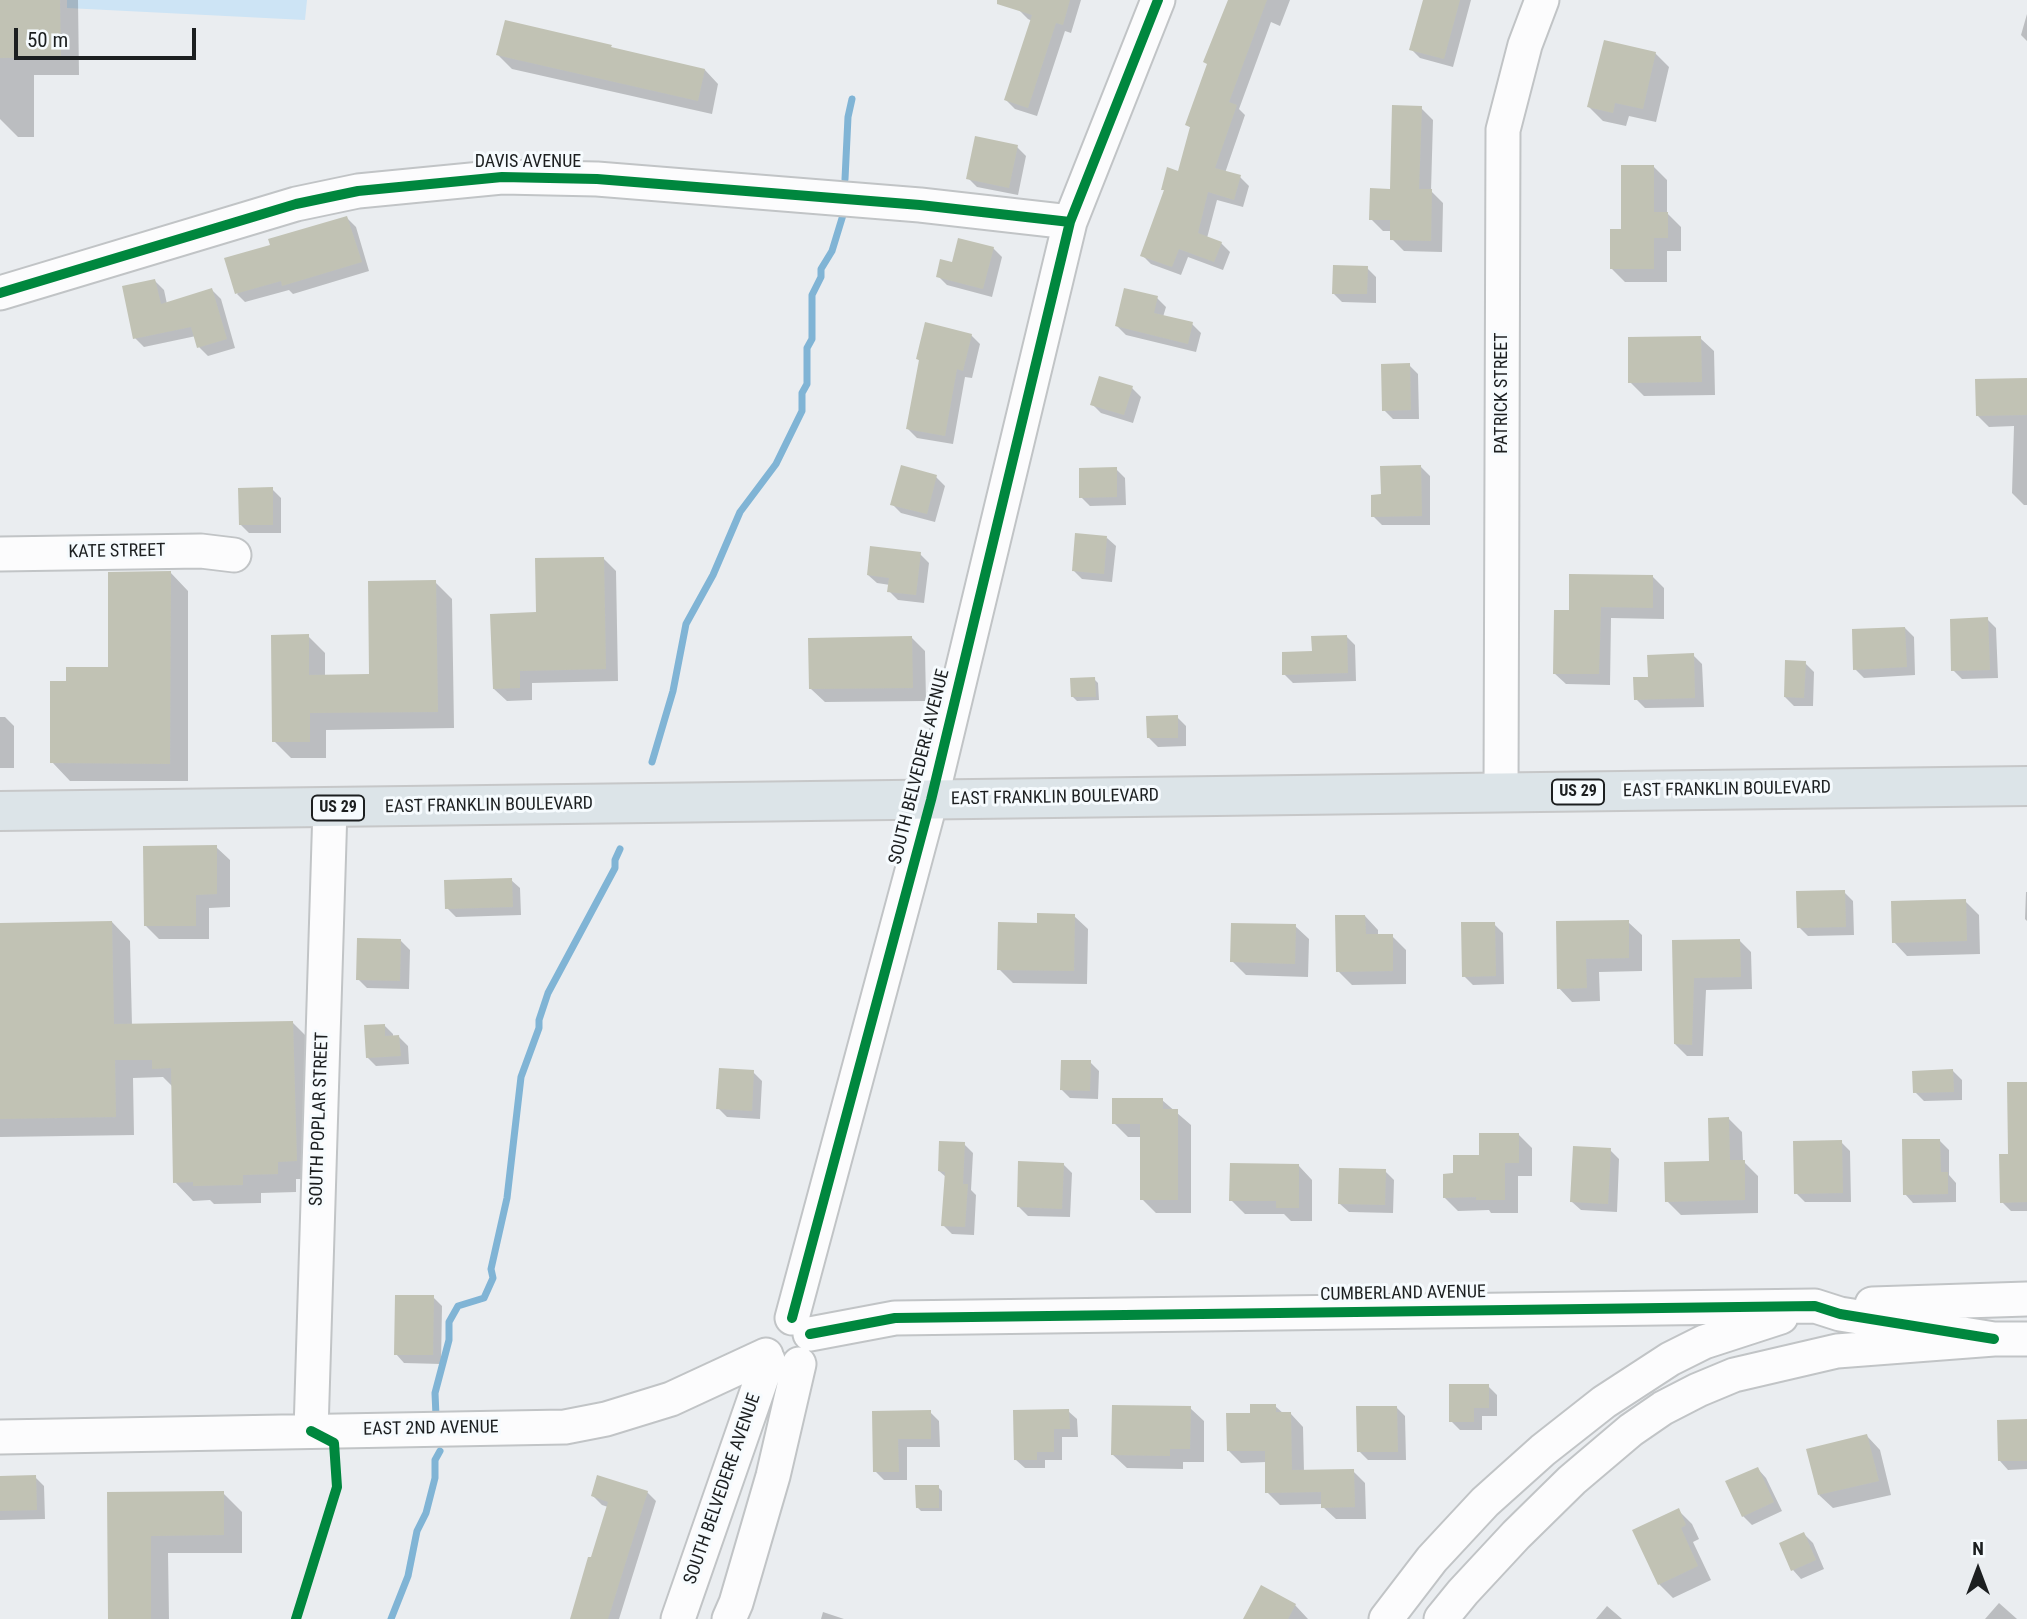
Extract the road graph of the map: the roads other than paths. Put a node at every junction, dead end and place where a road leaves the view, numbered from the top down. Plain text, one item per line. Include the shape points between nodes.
1 (1158, 0) edge
2 (1542, 0) edge
3 (1070, 222) junction
4 (0, 293) edge
5 (0, 554) edge
6 (234, 555) dead end
7 (2027, 786) edge
8 (1502, 793) junction
9 (931, 800) junction
10 (330, 808) junction
11 (0, 811) edge
12 (2027, 1299) edge
13 (1815, 1306) junction
14 (1994, 1339) junction
15 (2027, 1339) edge
16 (787, 1346) junction
17 (311, 1431) junction
18 (0, 1437) edge
19 (678, 1619) edge
20 (729, 1619) edge
21 (1386, 1619) edge
22 (1441, 1619) edge

1 - 3 street, SOUTH BELVEDERE AVENUE
2 - 8 street, PATRICK STREET via 1525,44 1503,130
3 - 4 street, DAVIS AVENUE via 881,201 597,179 502,177 358,191 296,204
3 - 9 street, SOUTH BELVEDERE AVENUE
5 - 6 street, KATE STREET via 201,551
7 - 8 main road, EAST FRANKLIN BOULEVARD / US 29
8 - 9 main road, EAST FRANKLIN BOULEVARD / US 29
9 - 10 main road, EAST FRANKLIN BOULEVARD / US 29
9 - 16 street, SOUTH BELVEDERE AVENUE
10 - 11 main road, EAST FRANKLIN BOULEVARD / US 29
10 - 17 street, SOUTH POPLAR STREET
12 - 13 street
13 - 14 street, CUMBERLAND AVENUE
13 - 16 street, CUMBERLAND AVENUE via 895,1318
13 - 21 street via 1704,1342 1604,1402 1485,1502 1432,1559
14 - 15 street
14 - 22 street via 1837,1351 1734,1375 1698,1390 1631,1430 1572,1480
16 - 17 street, EAST 2ND AVENUE via 671,1399 565,1427
16 - 19 street, SOUTH BELVEDERE AVENUE
16 - 20 street, SOUTH BELVEDERE AVENUE via 773,1476
17 - 18 street, EAST 2ND AVENUE

